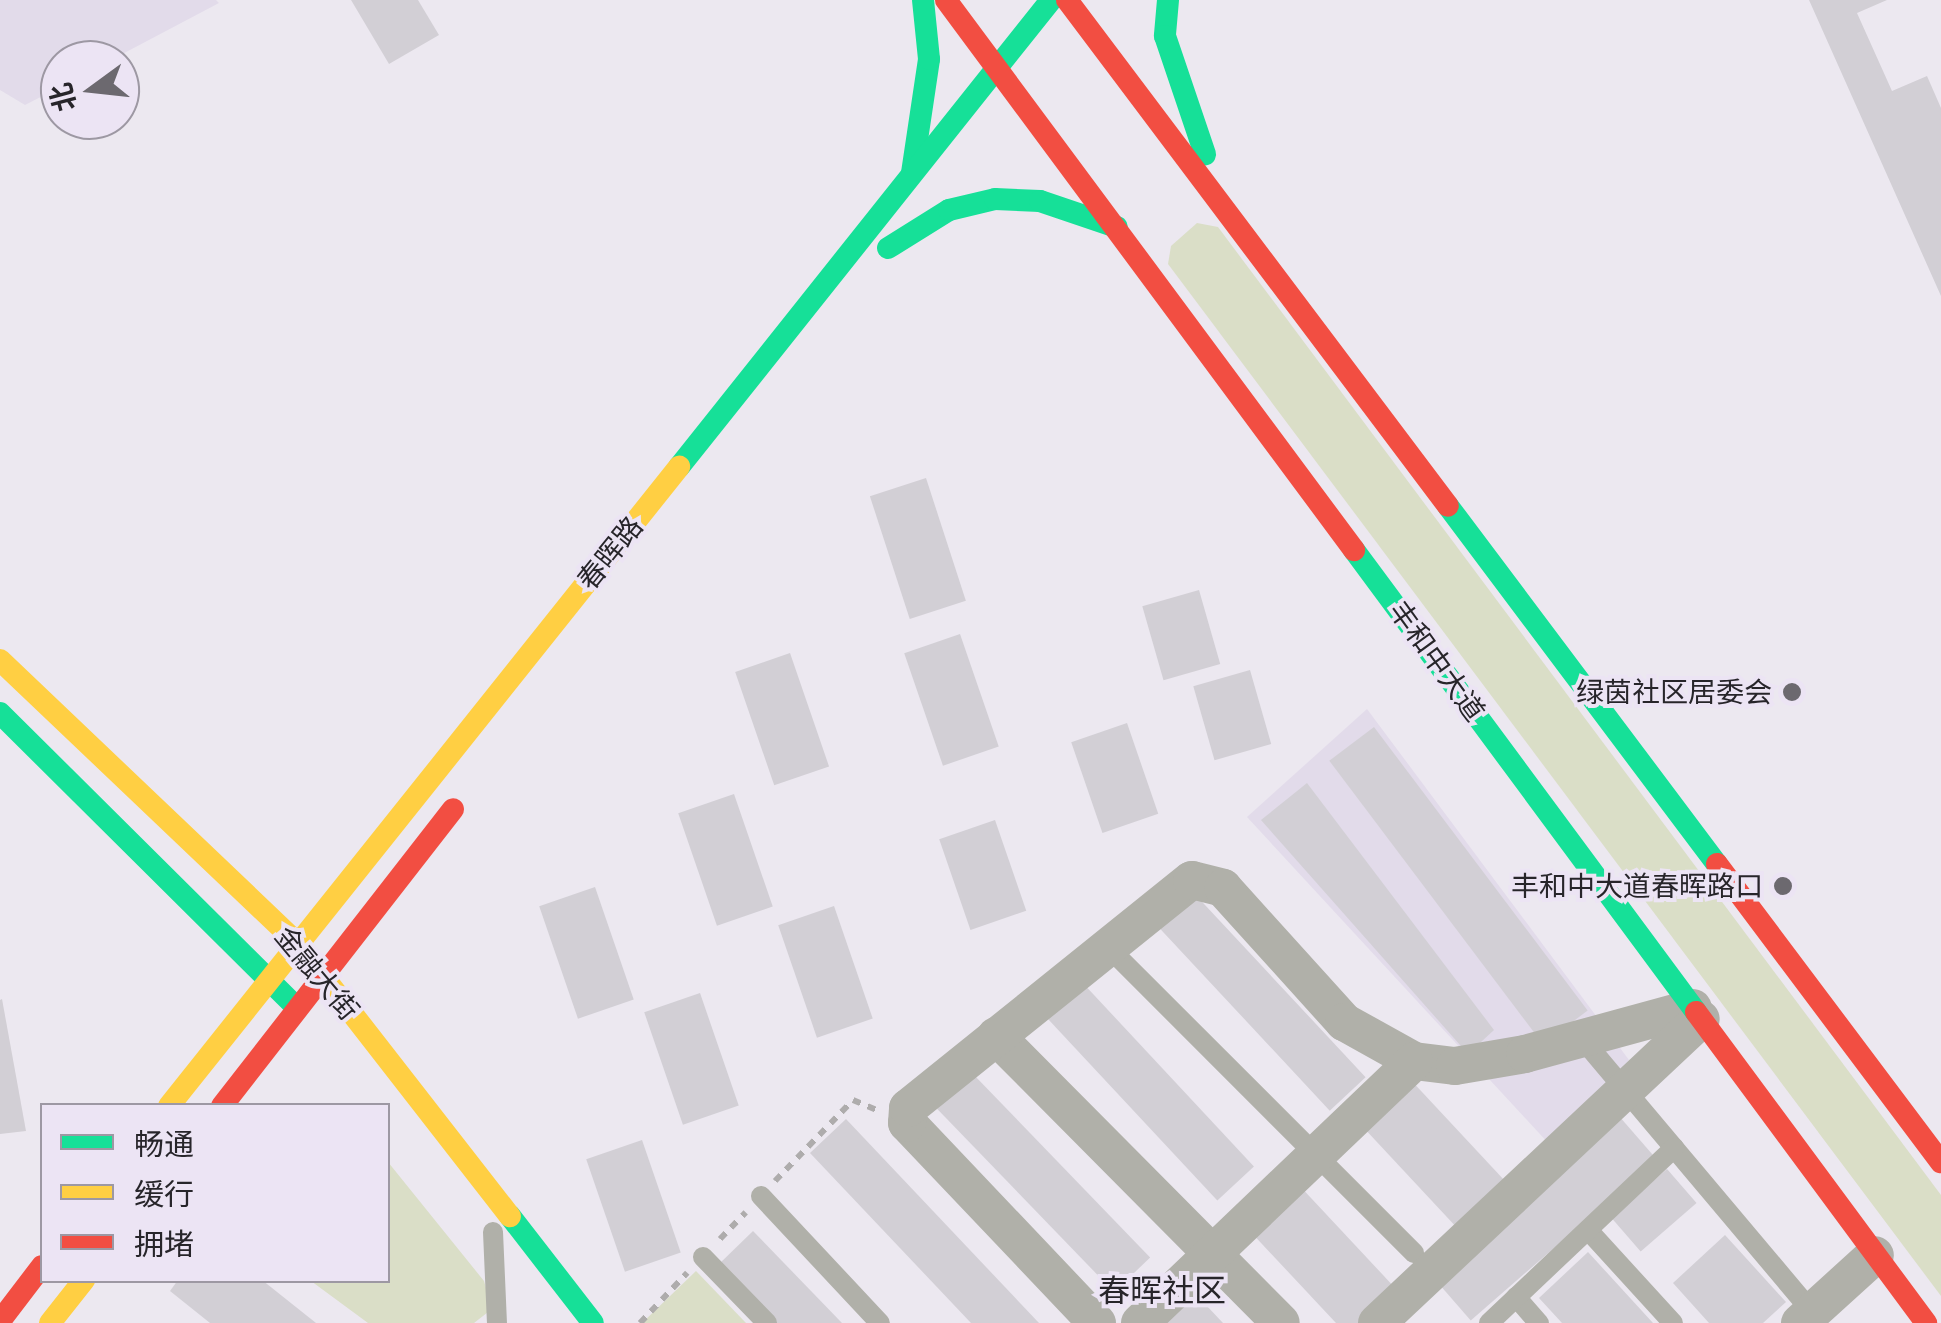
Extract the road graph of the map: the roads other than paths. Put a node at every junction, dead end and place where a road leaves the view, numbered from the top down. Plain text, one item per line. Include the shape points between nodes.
1 (923, 0) edge
2 (946, 0) edge
3 (1168, 0) edge
4 (1067, 2) edge
5 (998, 66) junction
6 (1013, 86) junction
7 (912, 173) junction
8 (1117, 228) junction
9 (1240, 230) junction
10 (0, 660) edge
11 (0, 713) edge
12 (474, 782) dead end
13 (298, 944) junction
14 (1108, 948) junction
15 (324, 976) junction
16 (267, 980) junction
17 (298, 1009) junction
18 (1697, 1014) junction
19 (322, 1034) dead end
20 (996, 1036) junction
21 (1584, 1041) junction
22 (1414, 1061) junction
23 (1626, 1090) junction
24 (171, 1103) edge
25 (224, 1103) edge
26 (394, 1111) dead end
27 (1674, 1148) junction
28 (1316, 1154) junction
29 (1941, 1162) edge
30 (761, 1196) dead end
31 (1588, 1230) junction
32 (493, 1232) junction
33 (1414, 1252) dead end
34 (1211, 1253) junction
35 (1875, 1255) junction
36 (703, 1257) dead end
37 (40, 1269) edge
38 (82, 1283) edge
39 (1516, 1298) junction
40 (546, 1308) dead end
41 (1811, 1319) edge
42 (0, 1320) edge
43 (50, 1323) edge
44 (497, 1323) edge
45 (594, 1323) edge
46 (767, 1323) edge
47 (880, 1323) edge
48 (1097, 1323) edge
49 (1140, 1323) edge
50 (1280, 1323) edge
51 (1377, 1323) edge
52 (1489, 1323) edge
53 (1539, 1323) edge
54 (1673, 1323) edge
55 (1926, 1323) edge

1 - 7 street via 929,58
2 - 5 street, 丰和中大道
3 - 9 street via 1165,36 1185,111
4 - 5 street, 春晖路
4 - 6 street
4 - 9 street
5 - 6 street, 丰和中大道
5 - 7 street, 春晖路
6 - 8 street, 丰和中大道
6 - 8 street via 882,256 949,210 995,199 1040,202
7 - 13 street, 春晖路
8 - 18 street, 丰和中大道
9 - 29 street
10 - 13 street, 金融大街
11 - 16 street, 金融大街
12 - 15 street
13 - 15 street, 金融大街
13 - 16 street, 春晖路
14 - 20 street
14 - 22 street via 1202,876 1344,1022
14 - 28 lane
15 - 17 street
15 - 45 street, 金融大街
16 - 17 street, 金融大街
16 - 24 street, 春晖路
17 - 19 street, 金融大街
17 - 25 street
18 - 21 street
18 - 23 street
18 - 35 street, 丰和中大道
20 - 34 street
20 - 48 street via 908,1108 907,1123
21 - 22 street via 1455,1066
21 - 23 lane
22 - 28 street
23 - 27 lane
23 - 51 street
26 - 32 street
27 - 31 lane
27 - 41 lane
28 - 33 lane
28 - 34 street
30 - 47 lane
31 - 39 lane
31 - 54 lane
32 - 40 street
32 - 44 lane
34 - 49 street
34 - 50 street
35 - 41 street
35 - 55 street, 丰和中大道
36 - 46 lane
37 - 42 street
38 - 43 street
39 - 52 lane
39 - 53 lane

